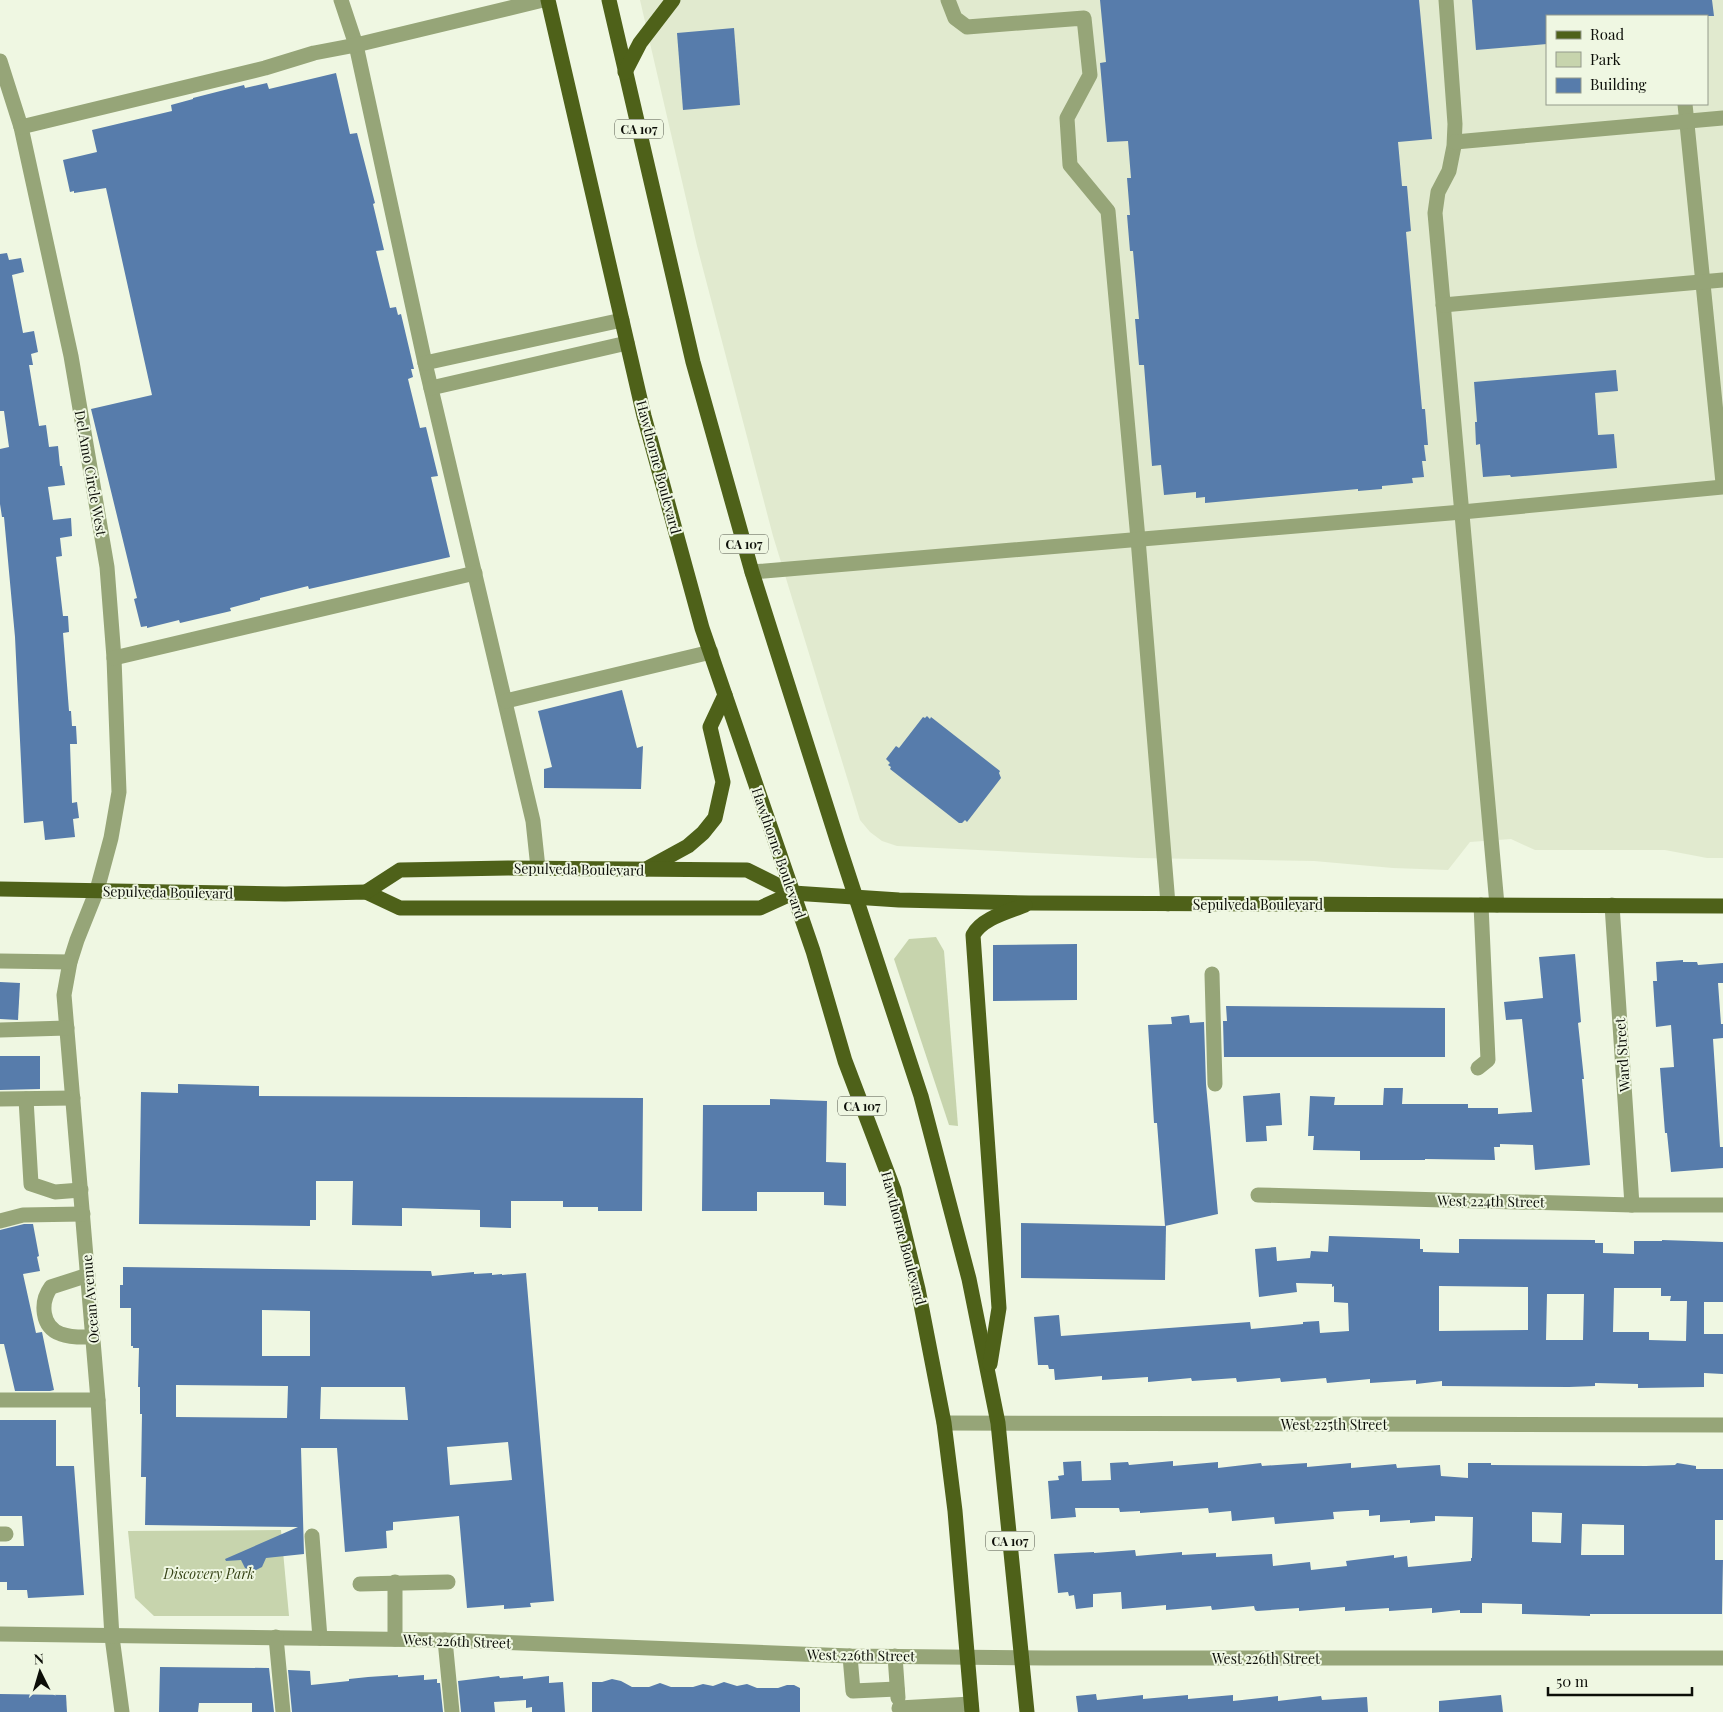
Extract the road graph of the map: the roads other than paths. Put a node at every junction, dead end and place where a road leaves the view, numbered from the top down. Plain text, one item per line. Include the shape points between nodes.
1 (341, 0) edge
2 (543, 0) edge
3 (548, 0) edge
4 (609, 0) edge
5 (673, 0) edge
6 (948, 0) edge
7 (1446, 0) edge
8 (356, 45) junction
9 (0, 61) edge
10 (626, 72) junction
11 (1686, 105) edge
12 (1723, 118) edge
13 (1687, 121) junction
14 (21, 127) junction
15 (1454, 142) junction
16 (1723, 280) edge
17 (1703, 282) junction
18 (1444, 305) junction
19 (622, 320) junction
20 (627, 343) junction
21 (425, 363) junction
22 (431, 388) junction
23 (1723, 485) edge
24 (1462, 512) junction
25 (1138, 539) junction
26 (752, 572) junction
27 (475, 573) junction
28 (711, 652) junction
29 (114, 658) junction
30 (725, 695) junction
31 (506, 701) junction
32 (538, 868) junction
33 (644, 870) junction
34 (0, 889) edge
35 (97, 890) junction
36 (366, 892) junction
37 (793, 893) junction
38 (856, 897) junction
39 (1029, 903) junction
40 (1168, 904) junction
41 (1481, 904) junction
42 (1497, 905) junction
43 (1612, 905) junction
44 (1723, 906) edge
45 (0, 961) edge
46 (70, 962) junction
47 (1212, 974) dead end
48 (67, 1028) junction
49 (0, 1030) edge
50 (1478, 1068) dead end
51 (1215, 1084) dead end
52 (73, 1098) junction
53 (0, 1099) edge
54 (26, 1099) junction
55 (81, 1190) junction
56 (1258, 1195) dead end
57 (1632, 1205) junction
58 (1723, 1205) edge
59 (83, 1214) junction
60 (0, 1221) edge
61 (88, 1275) junction
62 (93, 1336) junction
63 (988, 1373) junction
64 (0, 1400) edge
65 (98, 1400) junction
66 (944, 1423) junction
67 (998, 1423) junction
68 (1723, 1425) edge
69 (312, 1536) dead end
70 (395, 1582) junction
71 (448, 1582) dead end
72 (360, 1584) dead end
73 (0, 1634) edge
74 (112, 1637) junction
75 (276, 1637) junction
76 (320, 1638) junction
77 (395, 1639) junction
78 (445, 1640) junction
79 (850, 1656) junction
80 (895, 1656) junction
81 (968, 1657) junction
82 (1022, 1658) junction
83 (1723, 1658) edge
84 (898, 1689) junction
85 (971, 1708) edge
86 (899, 1710) edge
87 (122, 1712) edge
88 (283, 1712) edge
89 (452, 1712) edge
90 (1026, 1712) edge

1 - 8 street
2 - 8 street
3 - 19 main road, Hawthorne Boulevard / CA 107
4 - 10 main road, CA 107
5 - 10 main road via 640,43
6 - 25 street via 955,18 967,27 1084,18 1090,75 1067,118 1070,165 1108,211
7 - 15 street via 1455,112
8 - 14 street
8 - 21 street
9 - 14 street, Del Amo Circle West
10 - 26 main road, CA 107 via 693,362
11 - 13 street
12 - 13 street
13 - 15 street
13 - 17 street
14 - 29 street, Del Amo Circle West via 81,413 107,567
15 - 18 street via 1448,171 1438,192 1435,213
16 - 17 street
17 - 18 street
17 - 23 street
18 - 24 street
19 - 20 main road, Hawthorne Boulevard / CA 107
19 - 21 street
20 - 22 street
20 - 28 main road, Hawthorne Boulevard / CA 107 via 649,435
21 - 22 street
22 - 27 street
23 - 24 street
24 - 25 street
24 - 42 street
25 - 26 street
25 - 40 street
26 - 38 main road, CA 107
27 - 29 street
27 - 31 street
28 - 30 main road, Hawthorne Boulevard / CA 107
28 - 31 street
29 - 35 street, Del Amo Circle West via 119,792
30 - 33 main road via 710,727 723,782 715,818 688,846
30 - 37 main road, Hawthorne Boulevard / CA 107
31 - 32 street via 533,822
32 - 33 main road, Sepulveda Boulevard
32 - 36 main road, Sepulveda Boulevard via 400,870
33 - 37 main road, Sepulveda Boulevard via 747,870
34 - 35 main road, Sepulveda Boulevard
35 - 36 main road, Sepulveda Boulevard via 286,894
35 - 46 street, Ocean Avenue
36 - 37 main road, Sepulveda Boulevard via 400,908 760,908
37 - 38 main road, Sepulveda Boulevard
37 - 66 main road, Hawthorne Boulevard / CA 107 via 845,1061 894,1190 918,1289
38 - 39 main road, Sepulveda Boulevard
38 - 63 main road, CA 107 via 921,1096 969,1279
39 - 40 main road, Sepulveda Boulevard
39 - 63 main road via 986,922 973,935 999,1308
40 - 41 main road, Sepulveda Boulevard
41 - 42 main road, Sepulveda Boulevard
41 - 50 street via 1488,1060
42 - 43 main road, Sepulveda Boulevard
43 - 44 main road, Sepulveda Boulevard
43 - 57 street, Ward Street
45 - 46 street
46 - 48 street, Ocean Avenue via 64,995
47 - 51 street
48 - 49 street
48 - 52 street, Ocean Avenue
52 - 54 street
52 - 55 street, Ocean Avenue
53 - 54 street
54 - 55 street via 31,1184 55,1192
55 - 59 street, Ocean Avenue
56 - 57 street, West 224th Street
57 - 58 street, West 224th Street
59 - 60 street via 23,1215
59 - 61 street, Ocean Avenue
61 - 62 street, Ocean Avenue
61 - 62 street via 51,1287 44,1306 47,1322 59,1333
62 - 65 street, Ocean Avenue
63 - 67 main road, CA 107
64 - 65 street
65 - 74 street, Ocean Avenue
66 - 67 street, West 225th Street
66 - 81 main road, Hawthorne Boulevard / CA 107
67 - 68 street, West 225th Street
67 - 82 main road, CA 107
69 - 76 street
70 - 71 street
70 - 72 street
70 - 77 street
73 - 74 street, West 226th Street
74 - 75 street, West 226th Street
74 - 87 street, Ocean Avenue
75 - 76 street, West 226th Street
75 - 88 street
76 - 77 street, West 226th Street
77 - 78 street, West 226th Street
78 - 79 street, West 226th Street
78 - 89 street
79 - 80 street, West 226th Street
79 - 84 street via 853,1691
80 - 81 street, West 226th Street
80 - 84 street
81 - 82 street, West 226th Street
81 - 85 main road, Hawthorne Boulevard / CA 107
82 - 83 street, West 226th Street
82 - 90 main road, CA 107
84 - 86 street
85 - 86 street

